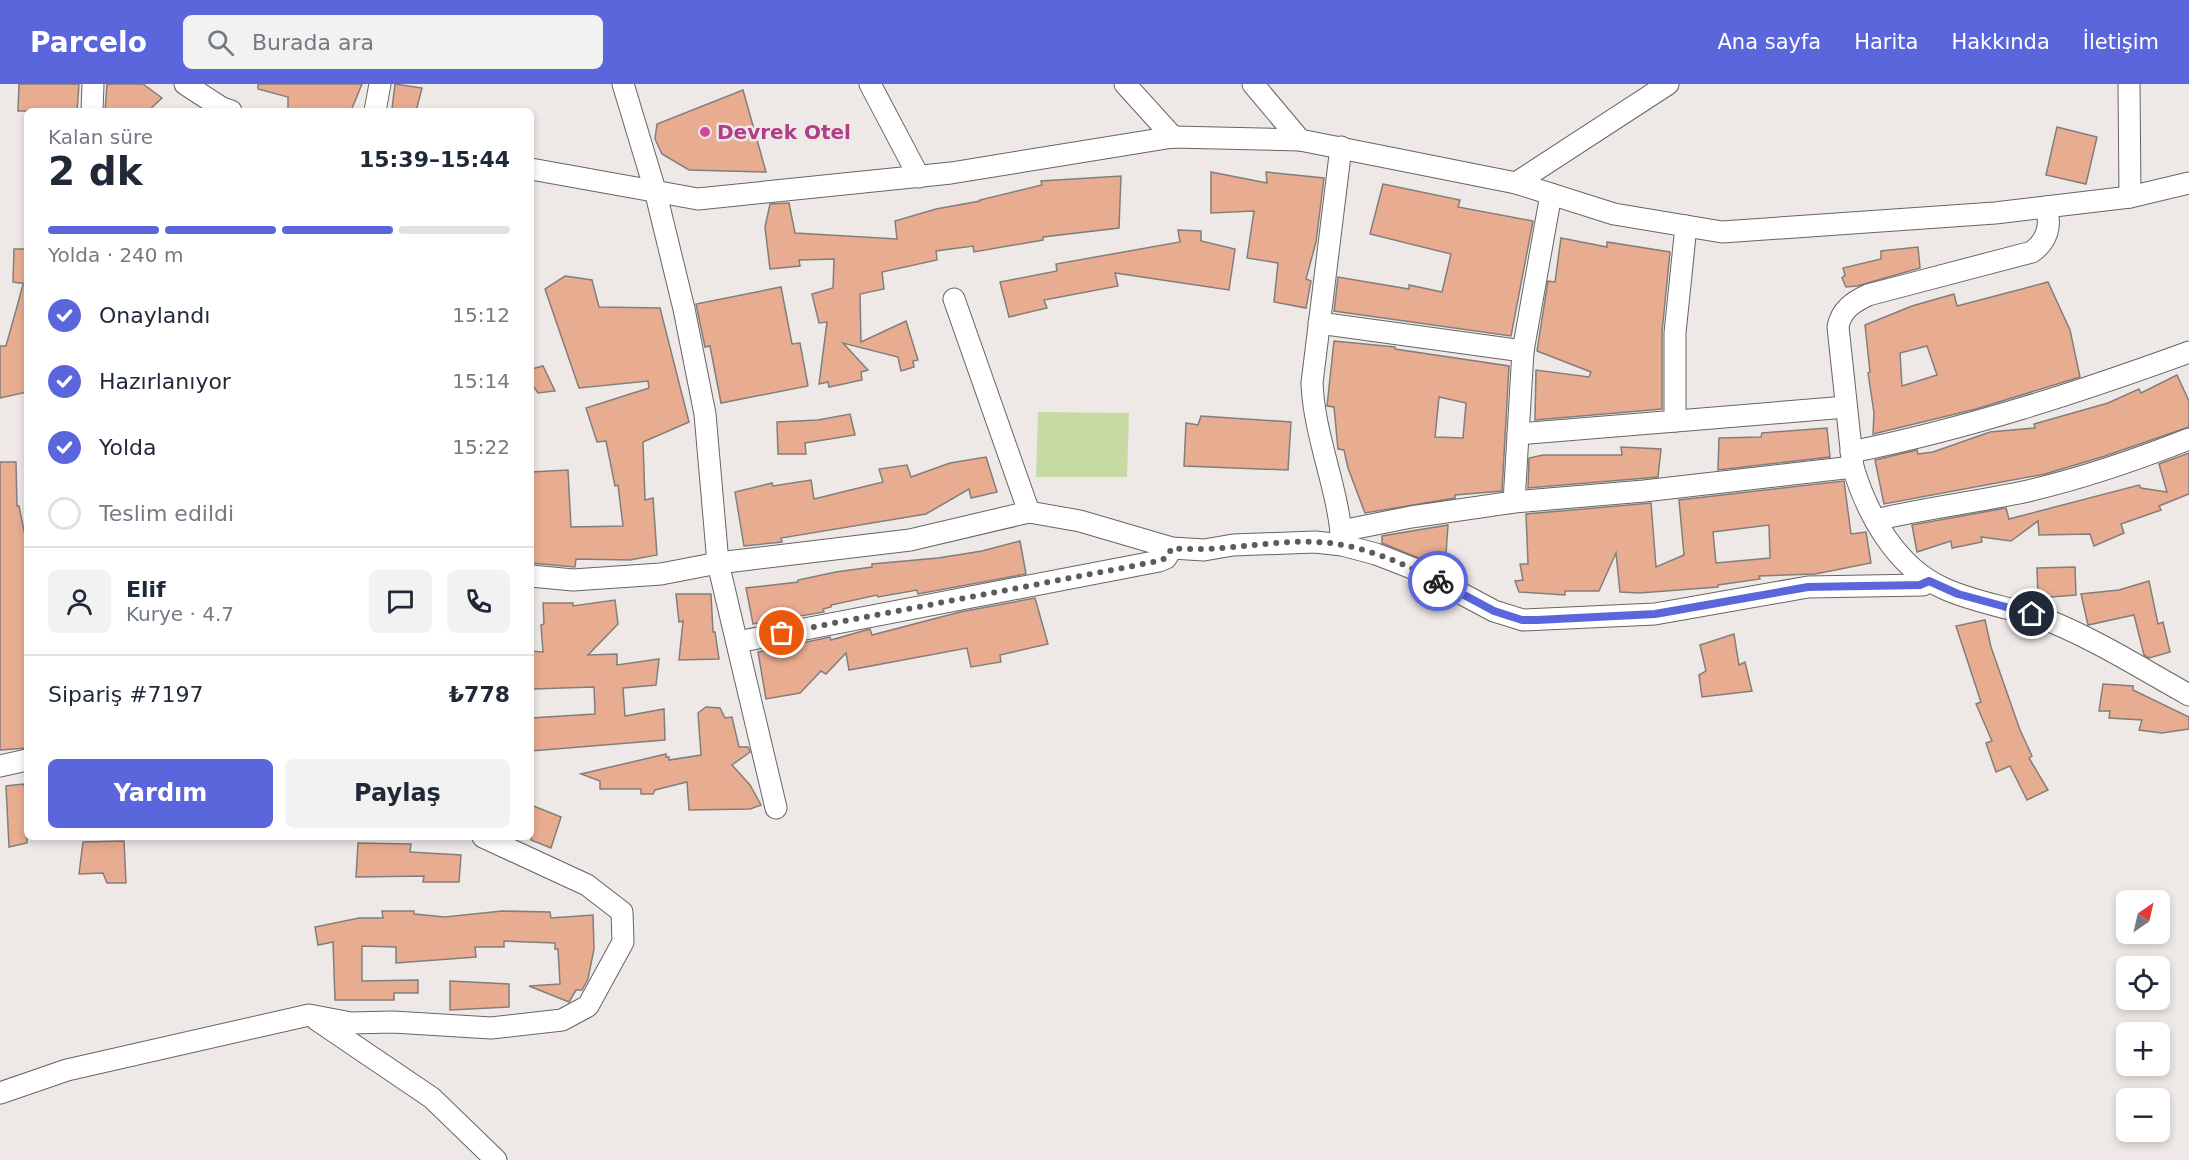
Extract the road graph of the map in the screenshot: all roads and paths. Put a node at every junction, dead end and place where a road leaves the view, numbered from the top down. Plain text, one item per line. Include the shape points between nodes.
1 (93, 84) edge
2 (185, 84) edge
3 (380, 84) edge
4 (870, 84) edge
5 (1125, 84) edge
6 (1253, 84) edge
7 (1668, 84) edge
8 (2129, 84) edge
9 (624, 85) edge
10 (210, 106) edge
11 (92, 108) edge
12 (376, 108) edge
13 (1173, 137) junction
14 (1300, 140) junction
15 (1341, 147) junction
16 (534, 170) edge
17 (919, 177) junction
18 (1516, 183) junction
19 (2189, 183) edge
20 (655, 190) junction
21 (1551, 194) junction
22 (2130, 197) junction
23 (2046, 207) junction
24 (1686, 226) junction
25 (954, 299) dead end
26 (1319, 323) junction
27 (1523, 351) junction
28 (2189, 352) edge
29 (1846, 407) junction
30 (1675, 421) junction
31 (1518, 434) junction
32 (2189, 439) edge
33 (1852, 459) junction
34 (1514, 502) junction
35 (1029, 512) junction
36 (1875, 520) junction
37 (1342, 538) junction
38 (1172, 548) junction
39 (718, 563) junction
40 (534, 576) edge
41 (1929, 581) junction
42 (737, 642) junction
43 (2189, 695) edge
44 (24, 761) edge
45 (0, 766) edge
46 (776, 808) dead end
47 (490, 840) edge
48 (309, 1015) junction
49 (0, 1093) edge
50 (495, 1160) edge

1 - 11 street
2 - 10 street
3 - 12 street
4 - 17 street
5 - 13 street
6 - 14 street
7 - 18 street
8 - 22 street
9 - 20 street
13 - 14 street
13 - 17 street
14 - 15 street
15 - 18 street
15 - 26 street
16 - 20 street
17 - 20 street via 698,199
18 - 21 street
19 - 22 street
20 - 39 street via 705,414
21 - 24 street via 1614,214
21 - 27 street
22 - 23 street
23 - 24 street via 1722,232
23 - 29 street via 2048,232 2032,252 1875,293 1845,310 1838,327
24 - 30 street via 1675,333
25 - 35 street
26 - 27 street
26 - 37 street via 1313,397
27 - 31 street
28 - 33 street via 2102,384
29 - 30 street
29 - 33 street
30 - 31 street
31 - 34 street
32 - 36 street via 2128,463 2027,491
33 - 34 street via 1644,491
33 - 36 street via 1858,486
34 - 37 street via 1411,517
35 - 38 street via 1080,521
35 - 39 street via 909,540
36 - 41 street via 1905,560
37 - 38 street via 1204,550
37 - 41 street via 1417,570 1494,611 1522,620 1655,614 1808,587 1920,585
38 - 42 street via 1159,561
39 - 40 street via 601,580
39 - 42 street
41 - 43 street via 1958,594 2053,622
42 - 46 street
44 - 45 street
47 - 48 street via 587,885 622,912 623,942 588,1006 562,1020 491,1028 351,1023
48 - 49 street via 67,1070
48 - 50 street via 432,1098

